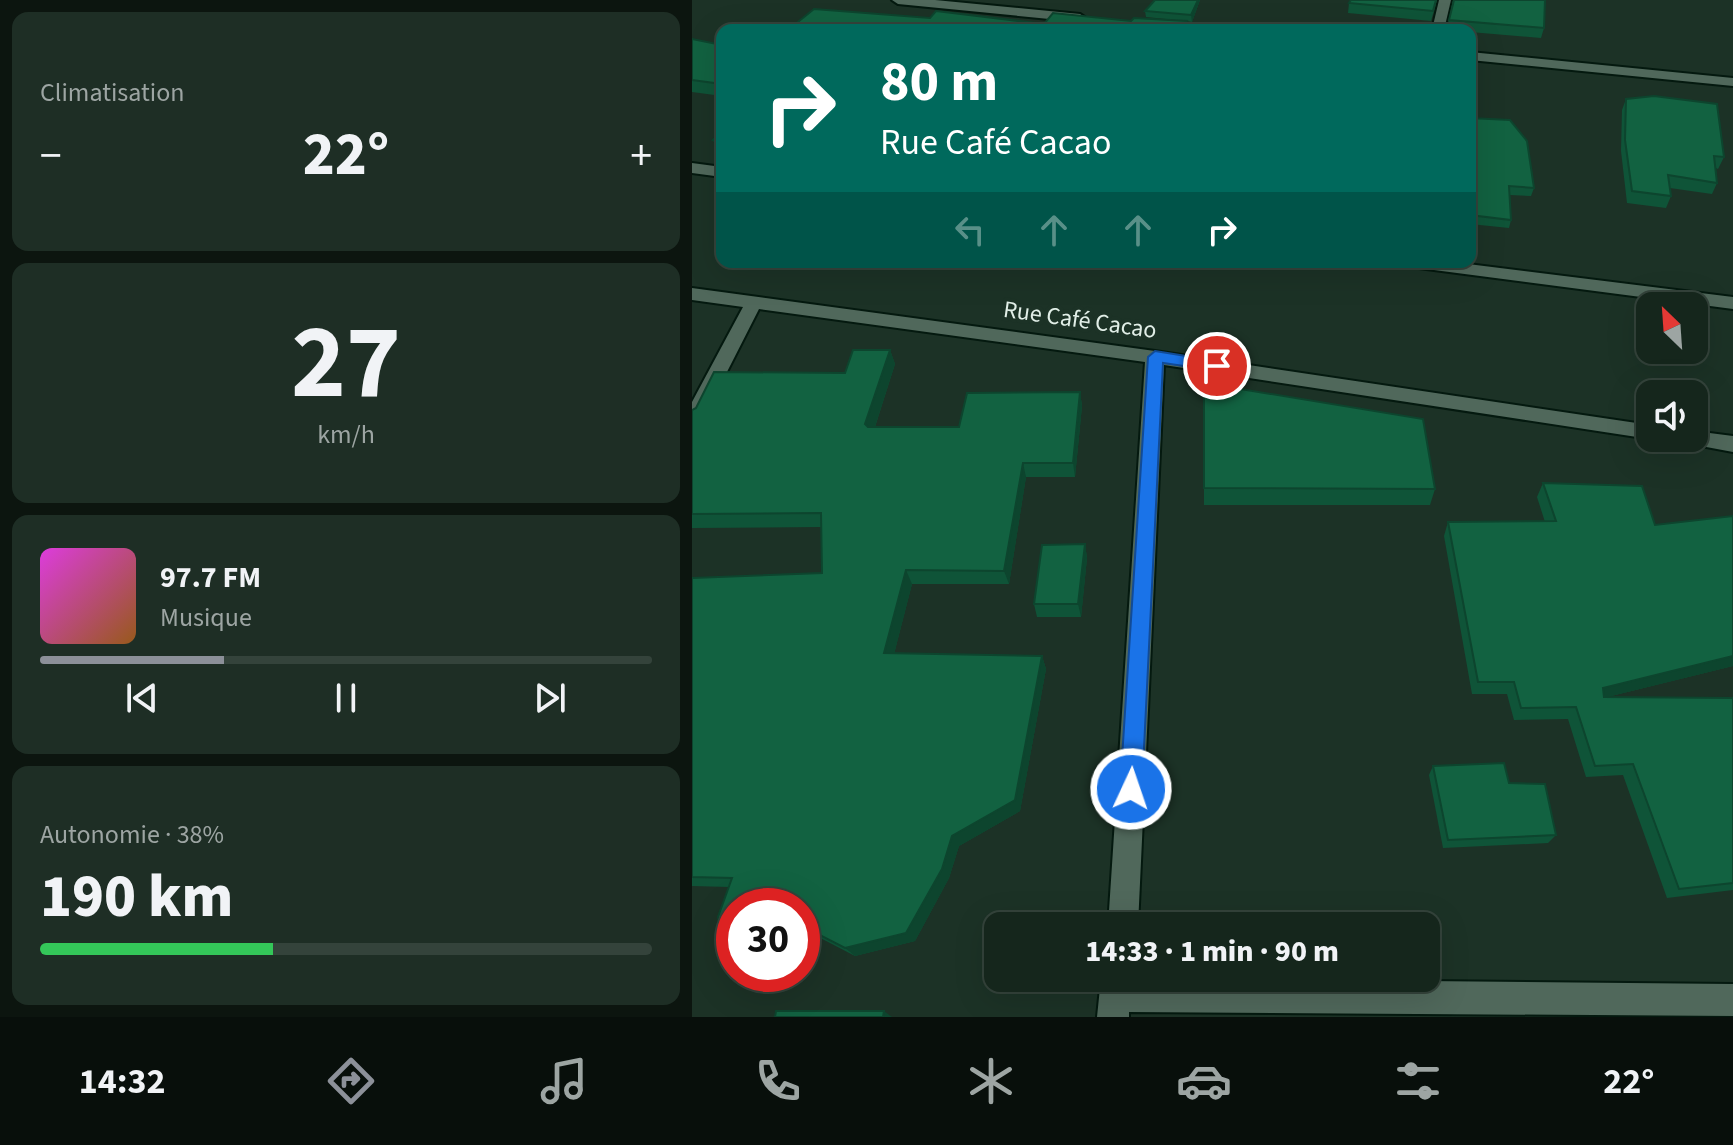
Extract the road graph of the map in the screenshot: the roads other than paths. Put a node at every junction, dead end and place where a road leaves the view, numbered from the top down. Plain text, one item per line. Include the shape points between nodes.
1 (898, 0) edge
2 (1445, 0) edge
3 (1096, 19) edge
4 (1439, 24) edge
5 (1476, 57) edge
6 (1733, 82) edge
7 (692, 168) edge
8 (716, 171) edge
9 (1458, 268) edge
10 (692, 294) edge
11 (1733, 303) edge
12 (753, 304) junction
13 (1155, 357) junction
14 (692, 421) edge
15 (1636, 430) edge
16 (1708, 440) edge
17 (1733, 444) edge
18 (1124, 912) edge
19 (1115, 997) edge
20 (1733, 1000) edge

1 - 3 street
2 - 4 street
5 - 6 street
7 - 8 street
9 - 11 street
10 - 12 street, Rue Café Cacao
12 - 13 street, Rue Café Cacao
12 - 14 street
13 - 15 street, Rue Café Cacao
13 - 18 street
16 - 17 street
19 - 20 street

